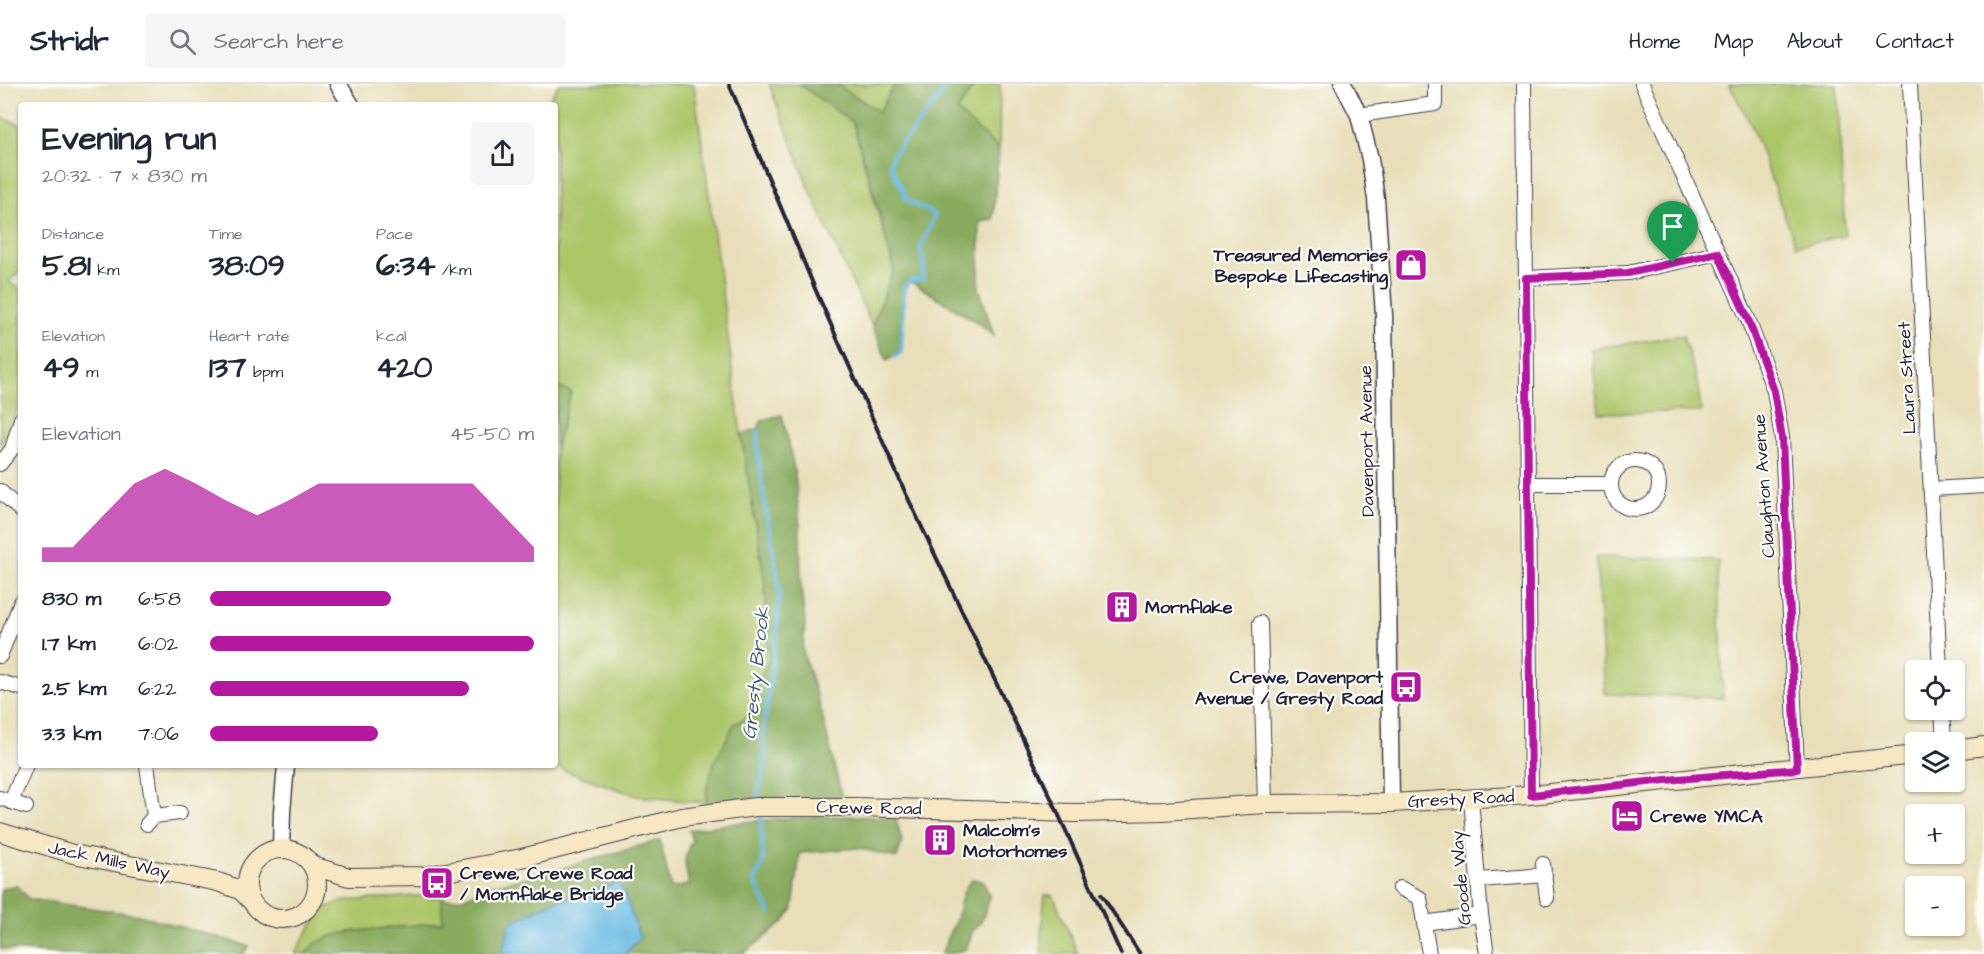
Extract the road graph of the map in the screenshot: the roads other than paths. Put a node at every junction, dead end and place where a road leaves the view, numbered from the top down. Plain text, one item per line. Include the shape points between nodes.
1 (338, 84) edge
2 (1343, 84) edge
3 (1435, 84) edge
4 (1524, 84) edge
5 (1642, 84) edge
6 (1910, 84) edge
7 (349, 102) edge
8 (1359, 115) junction
9 (1718, 253) junction
10 (1526, 278) junction
11 (18, 429) edge
12 (0, 464) edge
13 (1527, 484) junction
14 (1611, 484) dead end
15 (1984, 486) edge
16 (1931, 489) junction
17 (0, 491) edge
18 (18, 508) edge
19 (18, 610) edge
20 (1260, 623) dead end
21 (0, 656) edge
22 (1940, 660) edge
23 (0, 682) edge
24 (18, 687) edge
25 (1984, 746) edge
26 (1965, 749) edge
27 (1905, 756) edge
28 (24, 768) edge
29 (147, 768) edge
30 (286, 768) edge
31 (1797, 769) junction
32 (1531, 795) junction
33 (6, 800) edge
34 (1471, 800) junction
35 (1391, 802) junction
36 (1265, 804) junction
37 (26, 807) dead end
38 (180, 813) dead end
39 (1076, 813) joint
40 (0, 832) edge
41 (281, 848) junction
42 (314, 866) junction
43 (248, 874) junction
44 (349, 877) junction
45 (1479, 880) junction
46 (218, 882) junction
47 (1400, 888) dead end
48 (317, 893) junction
49 (1547, 897) dead end
50 (251, 901) junction
51 (1481, 915) junction
52 (1424, 923) junction
53 (1429, 954) edge
54 (1487, 954) edge

1 - 7 street
2 - 8 street, Davenport Avenue
3 - 8 street via 1435,104
4 - 10 street
5 - 9 street, Claughton Avenue
6 - 16 street, Laura Street
8 - 35 street, Davenport Avenue via 1376,199 1384,315
9 - 10 street via 1628,273
9 - 31 street, Claughton Avenue via 1774,391 1782,438
10 - 13 street
11 - 12 street via 12,449
13 - 14 street
13 - 32 street
15 - 16 street
16 - 22 street, Laura Street
17 - 18 street
19 - 21 street
20 - 36 street
23 - 24 street
25 - 26 main road
27 - 31 main road, Gresty Road
28 - 33 street
29 - 38 street via 150,820
30 - 41 street
31 - 32 main road, Gresty Road
32 - 34 main road, Gresty Road
33 - 37 street
34 - 35 main road, Gresty Road
34 - 45 street, Goode Way
35 - 36 main road, Gresty Road
36 - 39 main road, Gresty Road
39 - 44 main road, Crewe Road via 759,807 663,821 489,866 425,876
40 - 46 main road, Jack Mills Way via 83,857
41 - 42 main road via 294,850
41 - 43 main road via 260,856
42 - 44 main road
42 - 48 main road
43 - 46 main road, Jack Mills Way
43 - 50 main road
44 - 48 main road
45 - 49 street via 1544,869
45 - 51 street, Goode Way
46 - 50 main road, Jack Mills Way via 240,890
47 - 52 street via 1420,898
48 - 50 main road via 303,914 291,919 267,916
51 - 52 street
51 - 54 street, Goode Way
52 - 53 street

